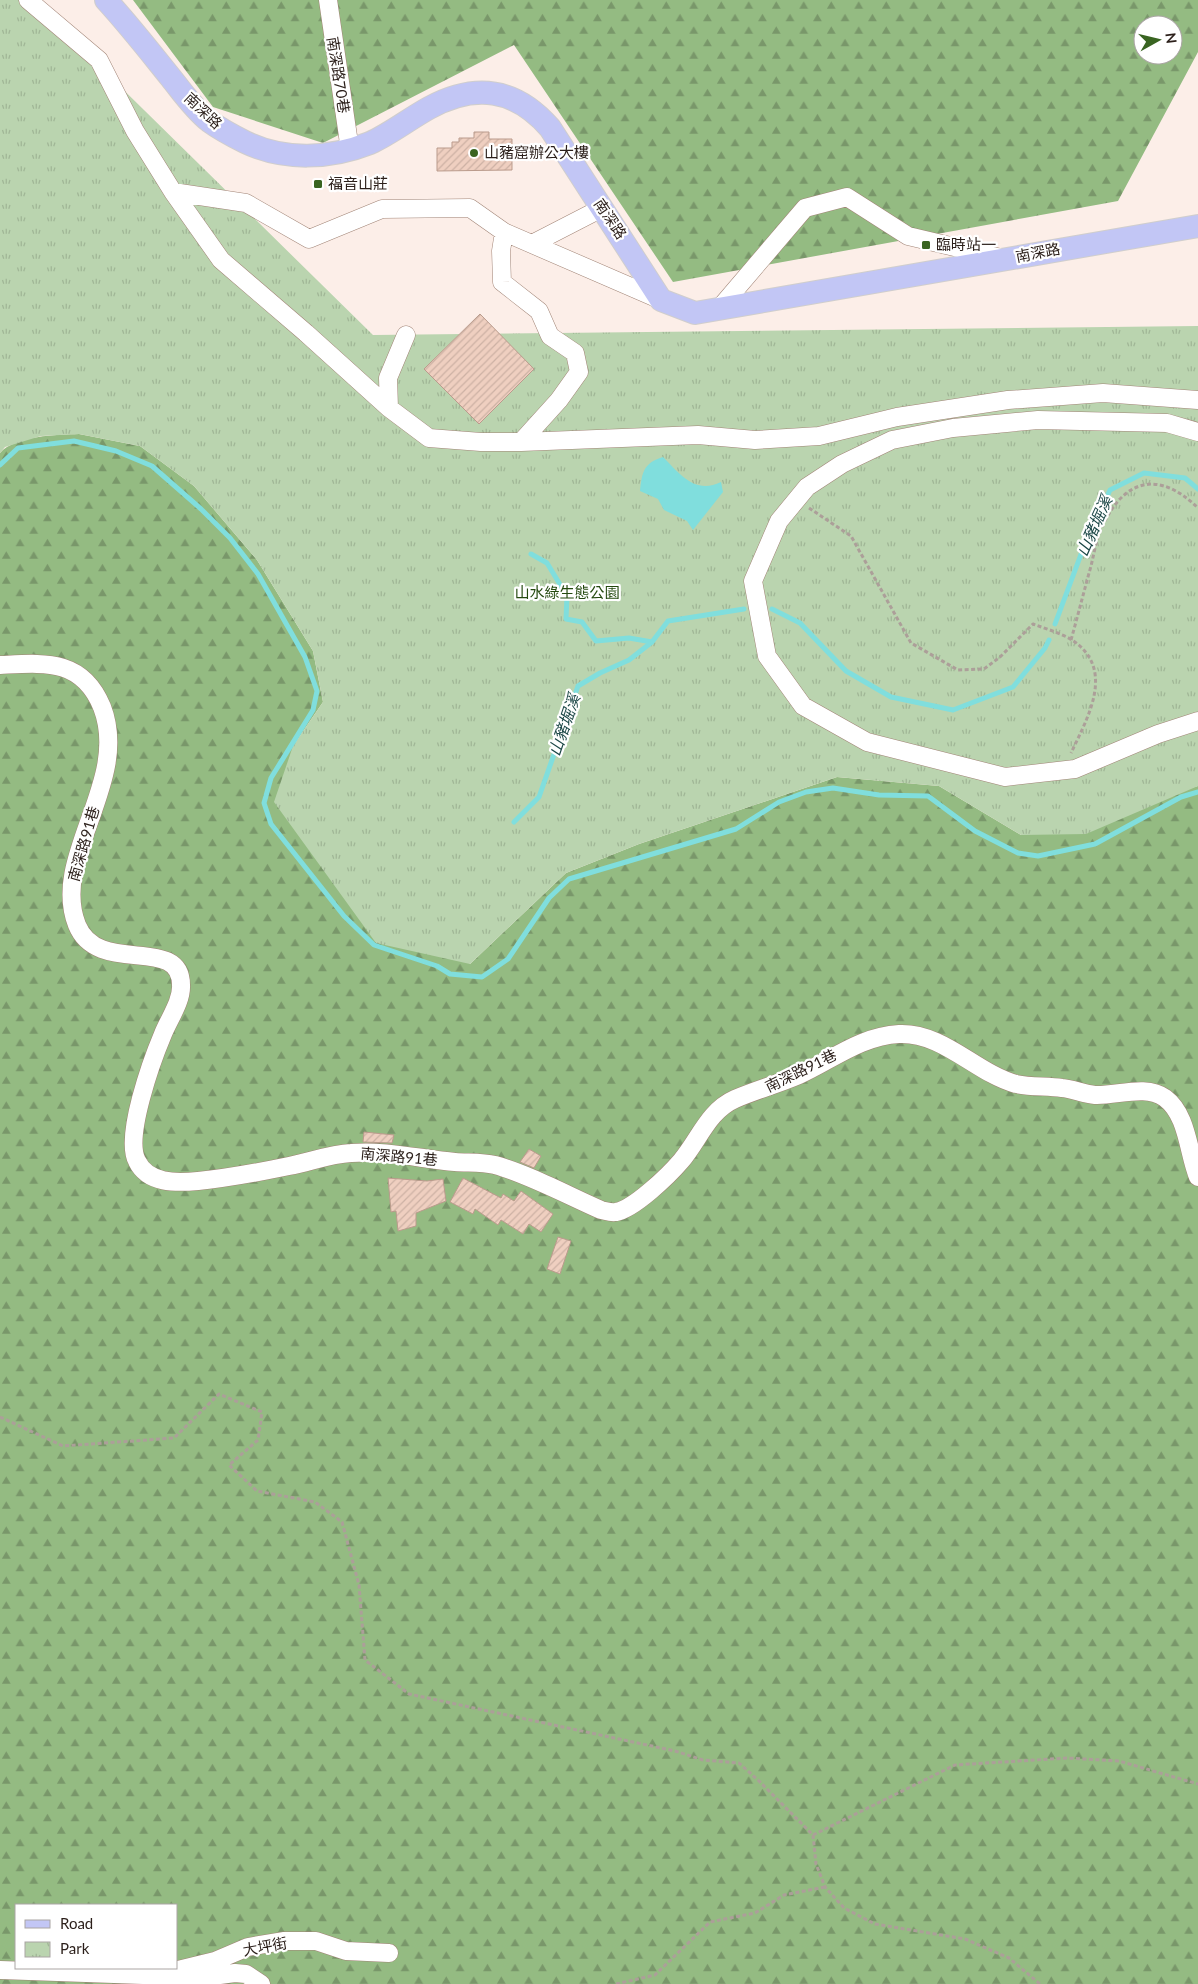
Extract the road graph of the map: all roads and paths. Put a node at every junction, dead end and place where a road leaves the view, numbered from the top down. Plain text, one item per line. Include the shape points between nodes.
1 (28, 0) edge
2 (106, 0) edge
3 (328, 0) edge
4 (350, 150) junction
5 (173, 192) junction
6 (600, 209) junction
7 (1198, 226) edge
8 (504, 232) junction
9 (532, 244) junction
10 (1007, 259) junction
11 (661, 300) junction
12 (718, 310) junction
13 (406, 335) dead end
14 (1198, 400) edge
15 (388, 408) junction
16 (1198, 432) edge
17 (521, 442) junction
18 (796, 500) junction
19 (1198, 508) edge
20 (1071, 640) junction
21 (0, 665) edge
22 (1198, 721) edge
23 (1063, 770) junction
24 (1198, 1177) edge
25 (0, 1417) edge
26 (1198, 1784) edge
27 (813, 1835) junction
28 (825, 1887) junction
29 (389, 1953) dead end
30 (0, 1970) edge
31 (143, 1975) junction
32 (261, 1984) edge
33 (616, 1984) edge
34 (1040, 1984) edge

1 - 5 street via 100,60 135,131
2 - 4 main road, 南深路 via 196,108 223,130 271,152 292,156
3 - 4 street, 南深路70巷
4 - 6 main road, 南深路 via 453,97 490,92 524,104 537,114 555,136
5 - 8 street via 246,203 308,240 382,210 470,208
5 - 15 street via 222,260
6 - 9 street
6 - 11 main road, 南深路 via 633,253
7 - 10 main road, 南深路
8 - 9 street
8 - 17 street via 500,251 502,282 538,311 550,336 575,353 579,372
9 - 11 street
10 - 12 main road, 南深路
10 - 12 street via 908,236 847,197 805,208
11 - 12 main road, 南深路 via 694,313
13 - 15 street via 388,378
14 - 17 street via 1103,393 1008,400 897,417 819,436 755,440 698,436
15 - 17 street via 429,438
16 - 18 street via 1167,423 1038,420 954,428 892,440 842,464 808,486
18 - 20 path via 850,536 911,643 958,670 984,669 1033,624
18 - 23 street via 779,521 753,581 767,656 803,706 867,742 996,775 1005,777
19 - 20 path via 1166,485 1150,483 1132,489 1112,509 1100,530
20 - 23 path via 1088,654 1096,672 1090,712
21 - 24 street, 南深路91巷 via 39,663 72,670 87,682 98,698 107,722 110,739 108,757 75,870 71,887 72,907 78,928 102,952 154,955 168,960 178,972 182,984 134,1125 132,1144 136,1160 146,1174 160,1180 201,1181 334,1155 371,1152 495,1165 602,1210 617,1212 628,1207 682,1160 718,1110 734,1100 815,1068 847,1048 900,1034 916,1035 949,1048 1017,1084 1092,1094 1157,1093 1168,1100 1178,1113
22 - 23 street via 1075,769
25 - 27 path via 63,1446 174,1438 219,1394 262,1412 258,1440 229,1465 257,1491 315,1502 342,1522 359,1585 365,1660 409,1694 675,1751 703,1760 739,1763
26 - 27 path via 1119,1761 1067,1758 955,1764
27 - 28 path via 816,1864
28 - 33 path via 784,1895 754,1913 710,1922 655,1975
28 - 34 path via 844,1908 875,1924 965,1939 1009,1958
29 - 31 street, 大坪街 via 346,1950 316,1941 283,1942 248,1947 189,1968
30 - 31 street, 大坪街
31 - 32 street, 大坪街 via 183,1980 246,1974

